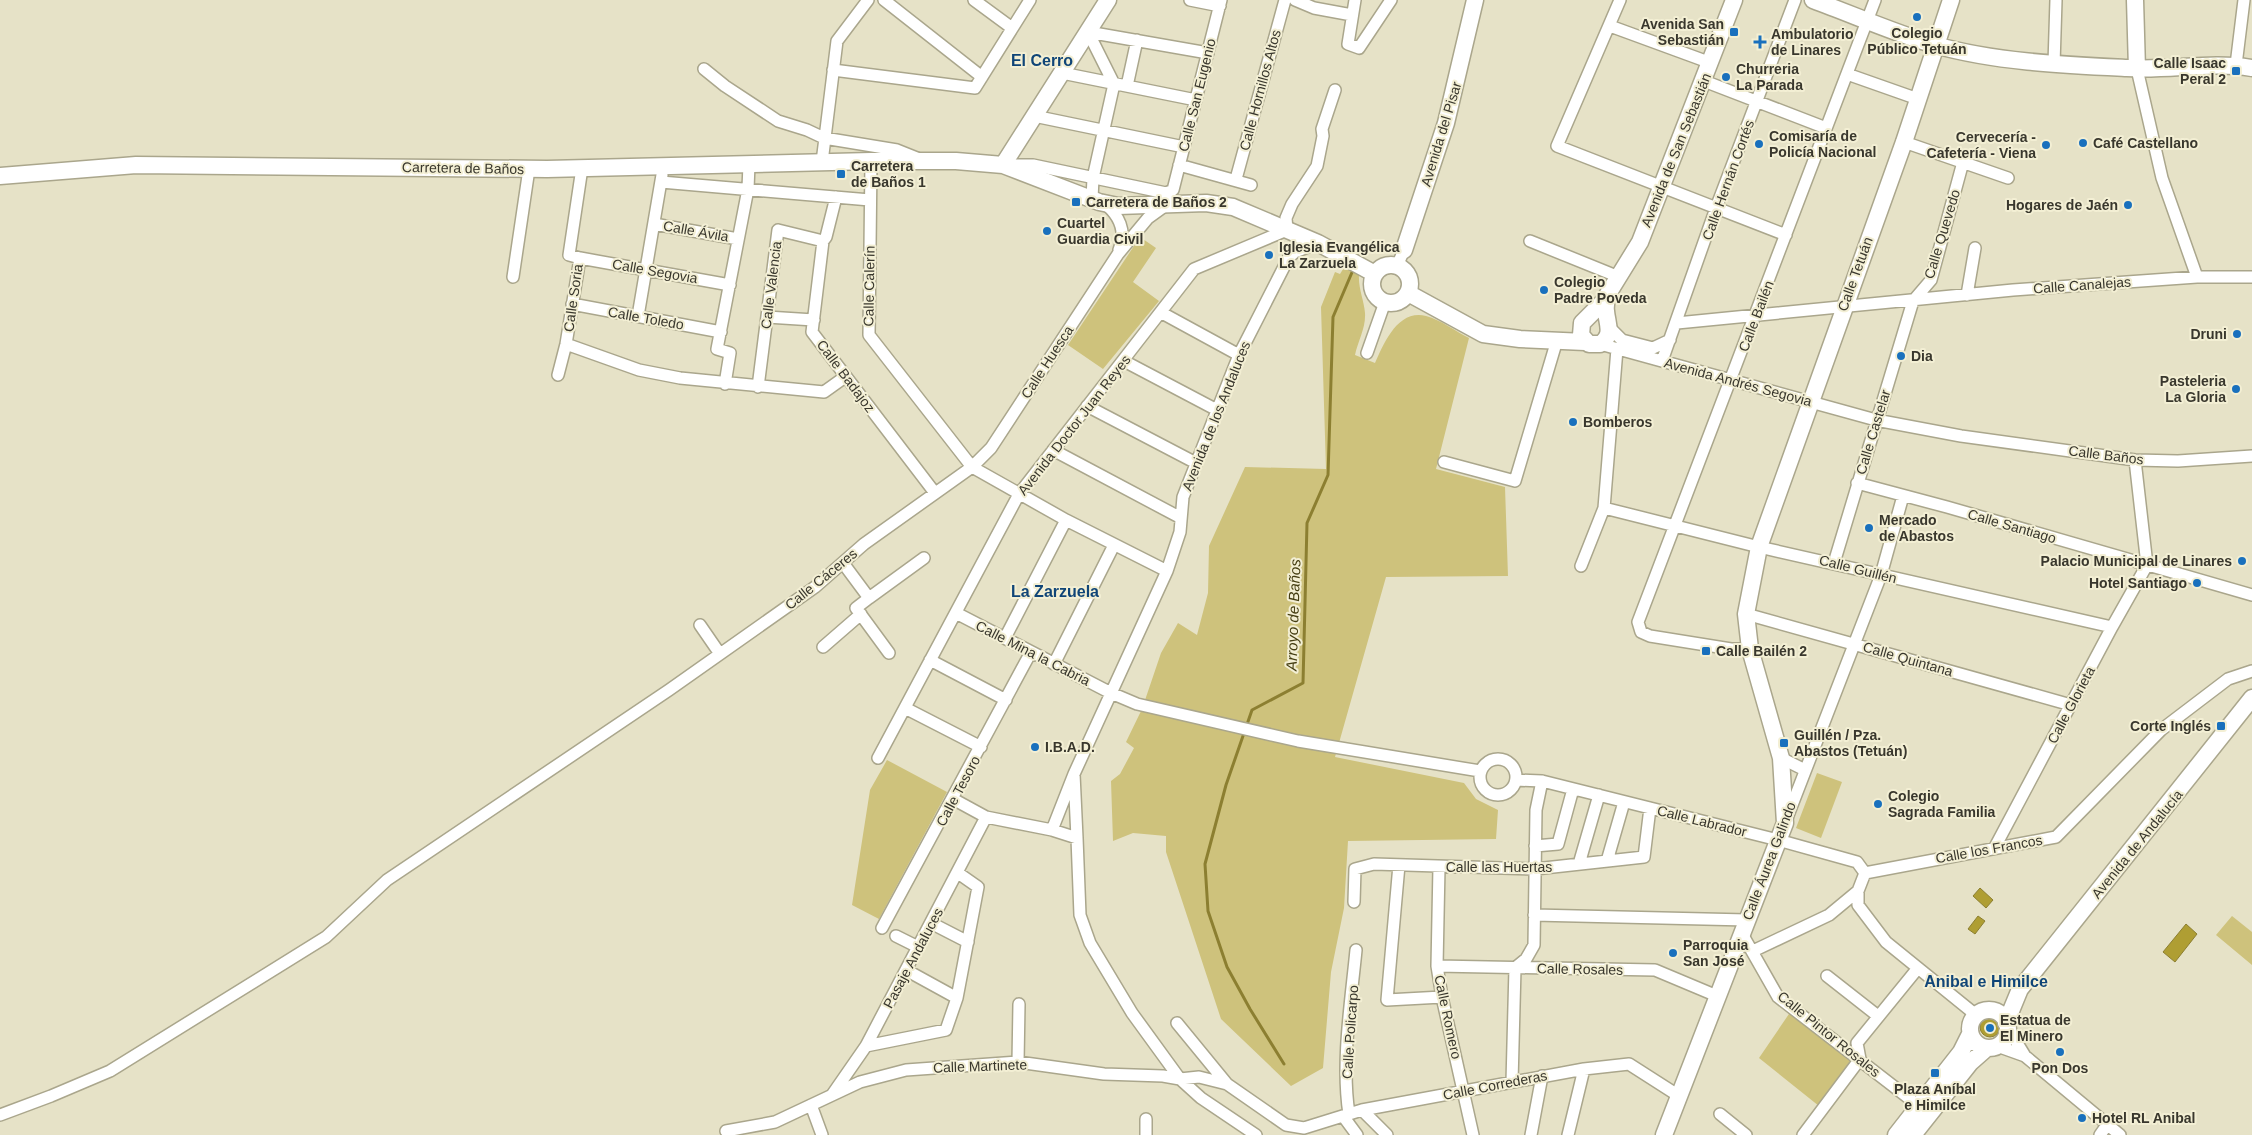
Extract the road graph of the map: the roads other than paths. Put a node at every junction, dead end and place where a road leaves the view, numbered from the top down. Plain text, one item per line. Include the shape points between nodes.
1 (868, 0) edge
2 (884, 0) edge
3 (974, 0) edge
4 (1030, 0) edge
5 (1108, 0) edge
6 (1190, 0) edge
7 (1284, 0) edge
8 (1295, 0) edge
9 (1355, 0) edge
10 (1391, 0) edge
11 (1475, 0) edge
12 (1620, 0) edge
13 (1734, 0) edge
14 (1795, 0) edge
15 (1814, 0) edge
16 (1875, 0) edge
17 (1951, 0) edge
18 (2056, 0) edge
19 (2134, 0) edge
20 (2244, 0) edge
21 (1220, 3) edge
22 (1352, 15) junction
23 (1868, 20) junction
24 (1610, 26) junction
25 (1012, 28) junction
26 (1088, 32) junction
27 (1137, 40) junction
28 (1936, 45) junction
29 (1208, 53) junction
30 (1711, 63) junction
31 (2054, 64) junction
32 (2244, 66) edge
33 (704, 69) dead end
34 (2138, 69) junction
35 (833, 70) junction
36 (1062, 72) junction
37 (1847, 74) junction
38 (982, 77) junction
39 (1704, 81) junction
40 (1114, 84) junction
41 (1127, 86) junction
42 (1336, 90) dead end
43 (1918, 99) junction
44 (1196, 100) junction
45 (1758, 101) junction
46 (1034, 116) junction
47 (1826, 128) junction
48 (1104, 130) junction
49 (824, 138) junction
50 (1904, 142) junction
51 (1184, 147) junction
52 (871, 161) junction
53 (927, 161) junction
54 (822, 162) junction
55 (1963, 162) junction
56 (749, 164) junction
57 (1003, 165) junction
58 (1179, 165) junction
59 (582, 168) junction
60 (529, 169) junction
61 (662, 174) junction
62 (0, 176) edge
63 (1093, 178) junction
64 (2008, 178) dead end
65 (1236, 180) junction
66 (1251, 185) dead end
67 (1662, 187) junction
68 (748, 189) junction
69 (1174, 196) junction
70 (836, 197) junction
71 (870, 200) junction
72 (1098, 201) junction
73 (1130, 205) junction
74 (1716, 208) junction
75 (1120, 222) junction
76 (654, 224) junction
77 (1287, 230) junction
78 (1786, 235) junction
79 (738, 239) junction
80 (823, 241) junction
81 (1530, 241) dead end
82 (1128, 242) junction
83 (1318, 243) junction
84 (1975, 248) dead end
85 (1404, 250) joint
86 (1118, 254) junction
87 (580, 258) junction
88 (1397, 266) junction
89 (646, 270) junction
90 (1375, 274) junction
91 (513, 277) dead end
92 (1619, 277) junction
93 (2196, 277) junction
94 (2252, 277) edge
95 (730, 285) junction
96 (1408, 293) junction
97 (1608, 295) junction
98 (1967, 295) junction
99 (1913, 301) junction
100 (1385, 302) junction
101 (572, 304) junction
102 (1843, 308) junction
103 (1162, 312) junction
104 (1756, 315) junction
105 (638, 316) junction
106 (767, 317) junction
107 (1585, 319) junction
108 (814, 320) junction
109 (1677, 323) junction
110 (1608, 325) junction
111 (720, 332) junction
112 (1551, 340) junction
113 (1670, 340) junction
114 (1593, 343) junction
115 (566, 344) junction
116 (1617, 348) junction
117 (1367, 353) dead end
118 (1239, 355) junction
119 (1124, 361) junction
120 (1662, 361) junction
121 (558, 375) dead end
122 (846, 377) junction
123 (1731, 380) junction
124 (725, 384) junction
125 (758, 387) junction
126 (1811, 402) junction
127 (1088, 406) junction
128 (1217, 410) junction
129 (1876, 420) junction
130 (1961, 436) joint
131 (1053, 450) junction
132 (2252, 456) edge
133 (2135, 460) junction
134 (1444, 462) dead end
135 (1196, 463) junction
136 (972, 466) junction
137 (1857, 483) junction
138 (935, 493) junction
139 (1019, 494) junction
140 (1903, 496) junction
141 (1604, 508) junction
142 (1181, 518) junction
143 (1066, 520) junction
144 (1675, 527) junction
145 (1114, 545) junction
146 (1759, 547) junction
147 (924, 558) dead end
148 (843, 563) junction
149 (1834, 563) junction
150 (2147, 564) junction
151 (1581, 566) dead end
152 (1167, 571) junction
153 (1881, 575) junction
154 (2252, 595) edge
155 (868, 598) junction
156 (956, 613) junction
157 (861, 614) junction
158 (1746, 614) junction
159 (700, 625) dead end
160 (2112, 627) junction
161 (1005, 638) junction
162 (1854, 644) junction
163 (823, 647) dead end
164 (1750, 649) junction
165 (1031, 652) junction
166 (889, 653) dead end
167 (720, 654) junction
168 (930, 660) junction
169 (1054, 664) junction
170 (2252, 671) edge
171 (1111, 693) junction
172 (2252, 698) edge
173 (1006, 700) junction
174 (2071, 705) junction
175 (905, 708) junction
176 (981, 747) junction
177 (878, 758) dead end
178 (1781, 758) junction
179 (1805, 770) junction
180 (1480, 771) junction
181 (1074, 774) junction
182 (1516, 780) junction
183 (1542, 781) junction
184 (1572, 789) junction
185 (1599, 795) junction
186 (953, 799) junction
187 (1624, 802) junction
188 (1650, 808) junction
189 (986, 817) junction
190 (1785, 823) junction
191 (1052, 830) junction
192 (1077, 838) junction
193 (1778, 840) junction
194 (1535, 846) junction
195 (1995, 847) junction
196 (1644, 857) joint
197 (1607, 861) junction
198 (1579, 864) junction
199 (1399, 866) junction
200 (1440, 867) junction
201 (1535, 869) junction
202 (958, 873) junction
203 (1865, 873) junction
204 (1858, 891) junction
205 (1354, 902) dead end
206 (1534, 915) junction
207 (931, 923) junction
208 (1744, 926) junction
209 (882, 928) dead end
210 (896, 936) dead end
211 (968, 942) junction
212 (918, 947) junction
213 (1356, 950) dead end
214 (1753, 951) junction
215 (1437, 966) junction
216 (1515, 968) junction
217 (1918, 968) junction
218 (906, 970) junction
219 (1827, 976) dead end
220 (2020, 989) junction
221 (1717, 996) junction
222 (1442, 997) junction
223 (957, 998) junction
224 (1019, 1004) dead end
225 (1982, 1013) junction
226 (1878, 1016) junction
227 (1178, 1023) dead end
228 (2007, 1026) junction
229 (1970, 1034) junction
230 (866, 1046) junction
231 (1992, 1047) junction
232 (2025, 1056) junction
233 (1860, 1060) junction
234 (1018, 1062) junction
235 (1584, 1069) junction
236 (1542, 1076) junction
237 (1180, 1079) junction
238 (1512, 1082) junction
239 (1227, 1084) junction
240 (1464, 1091) junction
241 (832, 1096) junction
242 (1679, 1096) junction
243 (811, 1105) junction
244 (1919, 1106) junction
245 (1362, 1110) junction
246 (1720, 1114) dead end
247 (0, 1115) edge
248 (1346, 1115) junction
249 (1146, 1119) dead end
250 (2108, 1125) junction
251 (726, 1131) dead end
252 (822, 1135) edge
253 (1146, 1135) edge
254 (1256, 1135) edge
255 (1357, 1135) edge
256 (1387, 1135) edge
257 (1472, 1135) edge
258 (1531, 1135) edge
259 (1568, 1135) edge
260 (1664, 1135) edge
261 (1746, 1135) edge
262 (1803, 1135) edge
263 (1896, 1135) edge
264 (1913, 1135) edge
265 (2100, 1135) edge
266 (2120, 1135) edge

1 - 35 street via 837,41
2 - 38 street
3 - 25 street
4 - 25 street
5 - 26 main road
6 - 21 street
7 - 65 street, Calle Hornillos Altos
8 - 22 street via 1314,8
9 - 22 street
10 - 22 street via 1359,48 1348,44
11 - 85 main road, Avenida del Pisar via 1446,123
12 - 24 street
13 - 30 main road, Avenida de San Sebastián
14 - 45 street, Calle Hernán Cortés
15 - 23 main road
16 - 23 street, Calle Bailén
17 - 28 main road, Calle Tetuán
18 - 31 street
19 - 34 main road
20 - 32 street
21 - 29 street, Calle San Eugenio
23 - 28 main road
23 - 37 street, Calle Bailén
24 - 30 street
24 - 67 street via 1557,146
25 - 38 street
26 - 27 street
26 - 36 main road
26 - 40 street
27 - 29 street
27 - 41 street
28 - 31 main road
28 - 43 main road, Calle Tetuán
29 - 44 street, Calle San Eugenio
30 - 39 main road, Avenida de San Sebastián
31 - 34 main road
32 - 34 main road via 2197,64
33 - 49 street, Carretera de Baños via 778,121
34 - 93 street via 2162,178
35 - 38 street via 975,88
35 - 49 street
36 - 40 street
36 - 46 main road
37 - 43 street
37 - 47 street, Calle Bailén
39 - 45 street
39 - 67 main road, Avenida de San Sebastián
40 - 41 street
40 - 48 street
41 - 44 street
42 - 77 street via 1322,129 1317,166 1292,204 1286,218
43 - 50 main road, Calle Tetuán
44 - 51 street, Calle San Eugenio
45 - 47 street
45 - 74 street, Calle Hernán Cortés
46 - 48 street
46 - 57 main road
47 - 78 street, Calle Bailén
48 - 51 street
48 - 63 street
49 - 53 street, Carretera de Baños via 897,150
49 - 54 street
50 - 55 street
50 - 102 main road, Calle Tetuán
51 - 58 street, Calle San Eugenio
52 - 53 main road, Carretera de Baños
52 - 54 main road, Carretera de Baños
52 - 71 street, Calle Calerín
53 - 57 main road, Carretera de Baños
54 - 56 main road, Carretera de Baños
55 - 64 street
55 - 99 street, Calle Quevedo via 1931,280
56 - 61 main road, Carretera de Baños
56 - 68 street
57 - 63 street via 1033,166
57 - 72 main road, Carretera de Baños
58 - 65 street
58 - 69 street, Calle San Eugenio
59 - 60 main road, Carretera de Baños
59 - 61 main road, Carretera de Baños
59 - 87 street, Calle Soria via 568,255
60 - 62 main road, Carretera de Baños via 136,165
60 - 91 street
61 - 68 street, Carretera de Baños
61 - 76 street
63 - 69 street
63 - 72 street
65 - 66 street
67 - 74 street
67 - 92 main road, Avenida de San Sebastián via 1640,242
68 - 70 street, Carretera de Baños
68 - 79 street
69 - 73 main road, Carretera de Baños
69 - 77 main road, Carretera de Baños via 1233,207
69 - 82 street, Calle Huesca via 1156,210
70 - 71 street, Carretera de Baños
70 - 80 street, Calle Badajoz
71 - 136 street, Calle Calerín via 869,335
72 - 73 main road, Carretera de Baños
72 - 75 street
73 - 75 street, Calle Huesca
73 - 82 street, Calle Huesca via 1136,210 1137,218
74 - 78 street
74 - 109 street, Calle Hernán Cortés
75 - 86 street, Calle Huesca via 1123,239
76 - 79 street, Calle Ávila
76 - 89 street
77 - 83 main road
77 - 103 street, Avenida Doctor Juan Reyes via 1194,269
78 - 104 street, Calle Bailén
79 - 95 street
80 - 106 street, Calle Valencia via 778,230
80 - 108 street, Calle Badajoz
81 - 92 street
82 - 86 street, Calle Huesca
83 - 90 main road
83 - 118 street, Avenida de los Andaluces via 1289,257
84 - 98 street
85 - 88 street, Avenida del Pisar
86 - 136 street, Calle Huesca via 991,448
87 - 89 street, Calle Segovia
87 - 101 street, Calle Soria
88 - 90 main road via 1383,267
88 - 96 main road via 1409,278
89 - 95 street, Calle Segovia
89 - 105 street
90 - 100 main road via 1374,292
92 - 97 main road, Avenida de San Sebastián
93 - 94 street, Calle Canalejas
93 - 98 street, Calle Canalejas
95 - 111 street
96 - 100 main road via 1396,302
96 - 112 main road, Avenida Andrés Segovia via 1483,334
97 - 107 main road, Avenida de San Sebastián
97 - 110 main road, Avenida de San Sebastián via 1605,308
98 - 99 street, Calle Canalejas
99 - 102 street, Calle Canalejas
99 - 129 street, Calle Castelar
100 - 117 street
101 - 105 street, Calle Toledo
101 - 115 street, Calle Soria
102 - 104 street, Calle Canalejas
102 - 126 main road, Calle Tetuán
103 - 118 street
103 - 119 street, Avenida Doctor Juan Reyes
104 - 109 street, Calle Canalejas
104 - 123 street, Calle Bailén
105 - 111 street, Calle Toledo
106 - 108 street
106 - 125 street, Calle Valencia
107 - 110 main road via 1600,316
107 - 112 main road, Avenida Andrés Segovia
107 - 114 main road via 1580,331
108 - 122 street, Calle Badajoz via 812,332
109 - 113 street, Calle Hernán Cortés
110 - 113 street, Avenida Andrés Segovia via 1622,340 1654,348
110 - 114 main road via 1608,337
111 - 124 street via 717,349 730,353
112 - 114 main road, Avenida Andrés Segovia
112 - 134 street via 1515,481
113 - 120 street, Calle Hernán Cortés
114 - 116 street, Avenida Andrés Segovia
115 - 121 street, Calle Soria
115 - 124 street via 639,370
116 - 120 street, Avenida Andrés Segovia
116 - 141 street
118 - 128 street, Avenida de los Andaluces
119 - 127 street, Avenida Doctor Juan Reyes
119 - 128 street
120 - 123 street, Avenida Andrés Segovia
122 - 125 street via 824,392
122 - 138 street, Calle Badajoz
123 - 126 street, Avenida Andrés Segovia
123 - 144 street, Calle Bailén
124 - 125 street
126 - 129 street, Avenida Andrés Segovia
126 - 146 main road, Calle Tetuán
127 - 131 street, Avenida Doctor Juan Reyes
127 - 135 street
128 - 135 street, Avenida de los Andaluces
129 - 130 street, Avenida Andrés Segovia
129 - 137 street, Calle Castelar
130 - 133 street, Calle Baños
131 - 139 street, Avenida Doctor Juan Reyes
131 - 142 street
132 - 133 street, Calle Baños
133 - 150 street
135 - 142 street, Avenida de los Andaluces via 1183,497
136 - 138 street, Calle Cáceres
136 - 139 street
137 - 140 street, Calle Santiago
137 - 149 street, Calle Castelar
138 - 148 street, Calle Cáceres
139 - 143 street
139 - 156 street, Avenida Doctor Juan Reyes
140 - 150 street, Calle Santiago
140 - 153 street, Calle Áurea Galindo
141 - 144 street, Calle Guillén
141 - 151 street
142 - 152 street, Avenida de los Andaluces via 1180,532
143 - 145 street
143 - 161 street
144 - 146 street, Calle Guillén
144 - 164 street, Calle Bailén via 1638,622 1641,632 1722,648
145 - 152 street
145 - 169 street
146 - 149 street, Calle Guillén
146 - 158 main road, Calle Tetuán
147 - 155 street
148 - 155 street
148 - 167 street, Calle Cáceres via 815,587
149 - 153 street, Calle Guillén
150 - 154 street, Calle Santiago
150 - 160 street, Calle Glorieta
152 - 171 street, Avenida de los Andaluces
153 - 160 street, Calle Guillén
153 - 162 street, Calle Áurea Galindo
155 - 157 street via 856,608
156 - 161 street, Calle Mina la Cabria
156 - 168 street, Avenida Doctor Juan Reyes
157 - 163 street
157 - 166 street
158 - 162 street, Calle Quintana
158 - 164 main road, Calle Tetuán
159 - 167 street
160 - 174 street, Calle Glorieta
161 - 165 street, Calle Mina la Cabria
162 - 174 street, Calle Quintana
162 - 179 street, Calle Áurea Galindo
164 - 178 main road, Calle Tetuán
165 - 169 street, Calle Mina la Cabria
165 - 173 street, Calle Tesoro
167 - 247 street, Calle Cáceres via 387,880 326,937 110,1071
168 - 173 street
168 - 175 street, Avenida Doctor Juan Reyes
169 - 171 street, Calle Mina la Cabria
170 - 195 street, Calle los Francos via 2228,679 2161,730 2056,837
171 - 180 street, Calle Mina la Cabria via 1138,704 1298,741
171 - 181 street, Avenida de los Andaluces
172 - 220 main road, Avenida de Andalucía
173 - 176 street, Calle Tesoro
174 - 195 street, Calle Glorieta
175 - 176 street
175 - 177 street, Avenida Doctor Juan Reyes
176 - 186 street, Calle Tesoro
178 - 179 street
178 - 190 main road, Calle Tetuán
179 - 190 street, Calle Áurea Galindo
180 - 182 street via 1487,762 1501,759 1513,766
180 - 182 street via 1482,787 1494,795 1508,792
181 - 191 street, Avenida de los Andaluces
181 - 192 street
182 - 183 street, Calle Labrador
183 - 184 street, Calle Labrador
183 - 194 street via 1536,810
184 - 185 street, Calle Labrador
184 - 194 street via 1558,844
185 - 187 street, Calle Labrador
185 - 198 street
186 - 189 street
186 - 209 street, Calle Tesoro
187 - 188 street, Calle Labrador
187 - 197 street
188 - 193 street, Calle Labrador
188 - 196 street, Calle Labrador
189 - 191 street
189 - 202 street, Pasaje Andaluces
190 - 193 main road, Calle Áurea Galindo
191 - 192 street
192 - 237 street via 1080,915 1090,944 1132,1013
193 - 203 street, Calle Labrador via 1857,862
193 - 208 main road, Calle Áurea Galindo
194 - 201 street
195 - 203 street, Calle los Francos
196 - 197 street, Calle las Huertas
197 - 198 street, Calle las Huertas
198 - 201 street, Calle las Huertas
199 - 200 street, Calle las Huertas
199 - 205 street, Calle las Huertas via 1374,864 1355,869
199 - 222 street via 1387,1000
200 - 201 street, Calle las Huertas
200 - 215 street, Calle Romero
201 - 206 street
202 - 207 street, Pasaje Andaluces
202 - 211 street via 978,887
203 - 204 street
204 - 214 street via 1829,915
204 - 217 street via 1858,905 1886,942
206 - 208 street
206 - 216 street via 1534,945 1526,959
207 - 211 street
207 - 212 street, Pasaje Andaluces
208 - 214 street, Calle Pintor Rosales
208 - 221 main road, Calle Áurea Galindo
210 - 212 street
211 - 223 street
212 - 218 street, Pasaje Andaluces
213 - 248 street, Calle Policarpo
214 - 233 street, Calle Pintor Rosales via 1778,997
215 - 216 street, Calle Rosales
215 - 222 street, Calle Romero
216 - 221 street, Calle Rosales via 1655,970
216 - 238 street
217 - 225 street
217 - 226 street
218 - 223 street
218 - 230 street, Pasaje Andaluces
219 - 226 street
220 - 225 main road, Avenida de Andalucía
220 - 228 main road, Avenida de Andalucía
221 - 242 main road, Calle Áurea Galindo
222 - 240 street, Calle Romero
223 - 230 street via 946,1030
224 - 234 street
225 - 228 main road via 1999,1013
225 - 229 main road via 1971,1023
226 - 233 street via 1857,1043
227 - 239 street
228 - 231 main road via 2004,1040
228 - 232 street
229 - 231 main road via 1976,1044
229 - 244 main road via 1961,1052
230 - 241 street, Pasaje Andaluces
231 - 232 street
231 - 264 main road via 1970,1063
232 - 250 street
233 - 244 street, Calle Pintor Rosales
233 - 262 street
234 - 237 street, Calle Martinete via 1104,1074
234 - 241 street, Calle Martinete via 906,1070 860,1082
235 - 236 street, Calle Correderas
235 - 242 street, Calle Correderas via 1629,1064
235 - 259 street
236 - 238 street, Calle Correderas
236 - 258 street
237 - 239 street, Calle Martinete via 1199,1077
237 - 254 street via 1201,1098
238 - 240 street, Calle Correderas
239 - 248 street, Calle Correderas via 1286,1125 1304,1128
240 - 245 street, Calle Correderas
240 - 257 street, Calle Romero
241 - 243 street, Calle Martinete
242 - 260 main road, Calle Áurea Galindo
243 - 251 street, Calle Martinete via 775,1122
243 - 252 street
244 - 263 main road
245 - 248 street, Calle Correderas
245 - 256 street
246 - 261 street
248 - 255 street
249 - 253 street
250 - 265 street
250 - 266 street

